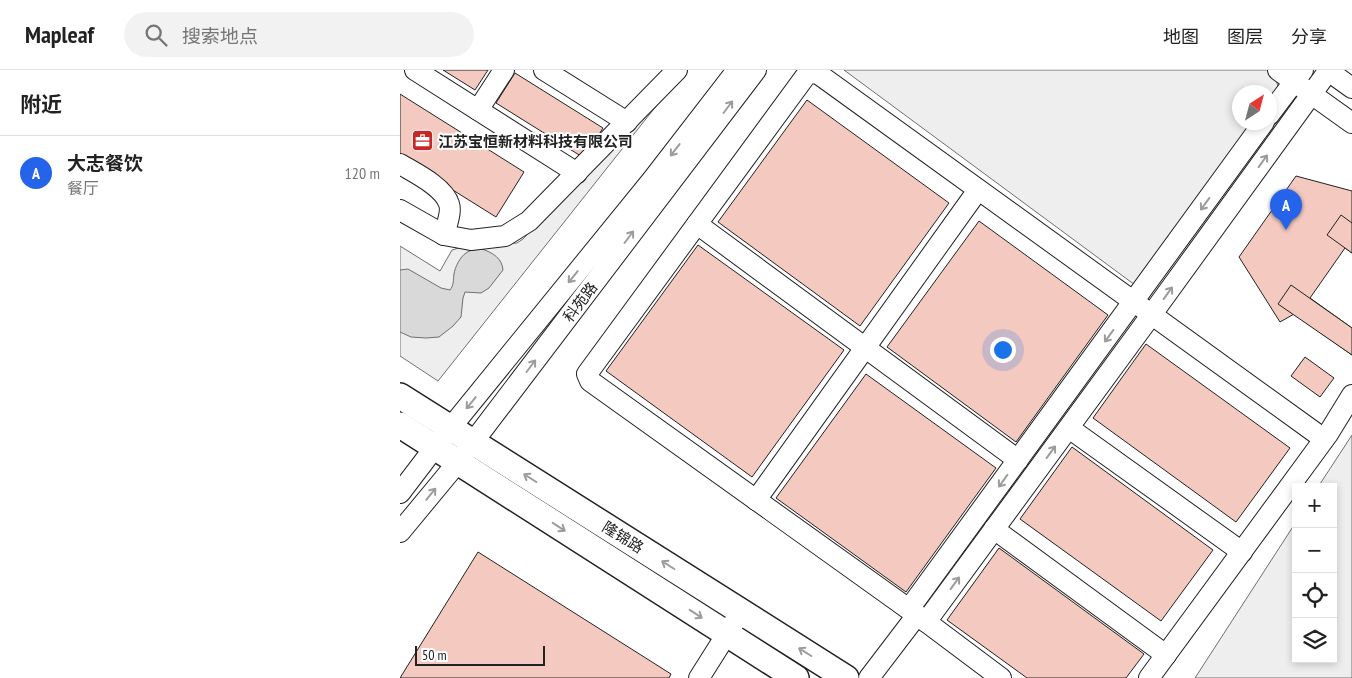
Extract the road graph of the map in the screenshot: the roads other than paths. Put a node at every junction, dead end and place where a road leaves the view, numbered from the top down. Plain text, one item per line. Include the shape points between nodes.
1 (415, 70) edge
2 (504, 70) edge
3 (544, 70) edge
4 (677, 70) edge
5 (737, 70) edge
6 (756, 70) edge
7 (1328, 70) edge
8 (1292, 74) edge
9 (1352, 88) edge
10 (1312, 94) junction
11 (1277, 103) edge
12 (478, 110) junction
13 (627, 122) junction
14 (1352, 123) edge
15 (1258, 130) edge
16 (400, 164) edge
17 (576, 173) junction
18 (978, 190) junction
19 (400, 210) edge
20 (697, 224) junction
21 (444, 235) junction
22 (1134, 302) junction
23 (1152, 314) junction
24 (865, 348) junction
25 (1352, 395) edge
26 (400, 396) edge
27 (400, 425) edge
28 (451, 428) junction
29 (1069, 428) junction
30 (1324, 439) junction
31 (473, 442) junction
32 (435, 447) junction
33 (1018, 460) junction
34 (458, 462) junction
35 (400, 493) edge
36 (756, 500) junction
37 (994, 529) junction
38 (400, 532) edge
39 (1242, 552) junction
40 (741, 611) junction
41 (917, 616) junction
42 (727, 634) junction
43 (1166, 655) junction
44 (699, 678) edge
45 (796, 678) edge
46 (846, 678) edge
47 (869, 678) edge
48 (1002, 678) edge
49 (1149, 678) edge

1 - 12 street
2 - 12 street
3 - 13 street
4 - 13 street
5 -> 28 street, 科苑路
31 -> 6 street, 科苑路
7 - 9 street
7 - 10 street
8 - 10 street
8 - 11 street
10 - 14 street
23 -> 10 street
12 - 17 street
13 - 17 street
15 -> 22 street
16 - 21 street via 431,183 450,204
17 - 21 street via 529,221 505,236 471,240
18 - 20 street via 817,73 807,74
18 - 22 street
18 - 24 street
19 - 21 street
20 - 24 street
20 - 36 street via 587,374 590,382
22 - 23 street
22 -> 33 street
23 - 29 street
23 - 30 street
24 - 33 street
24 - 36 street
25 - 30 street
26 - 28 main road, 隆锦路
27 - 32 main road, 隆锦路
28 - 31 main road, 隆锦路
28 - 32 street, 科苑路
37 -> 29 street
29 - 39 street
30 - 39 street
31 - 34 street, 科苑路
40 -> 31 main road, 隆锦路
32 - 34 main road, 隆锦路
32 - 35 street, 科苑路
33 -> 41 street
38 -> 34 street, 科苑路
34 -> 42 main road, 隆锦路
36 - 41 street
41 -> 37 street
37 - 43 street
39 - 43 street
40 - 42 street
46 -> 40 main road, 隆锦路
41 - 47 street
41 - 48 street
42 - 44 street
42 - 45 main road, 隆锦路
43 - 49 street

